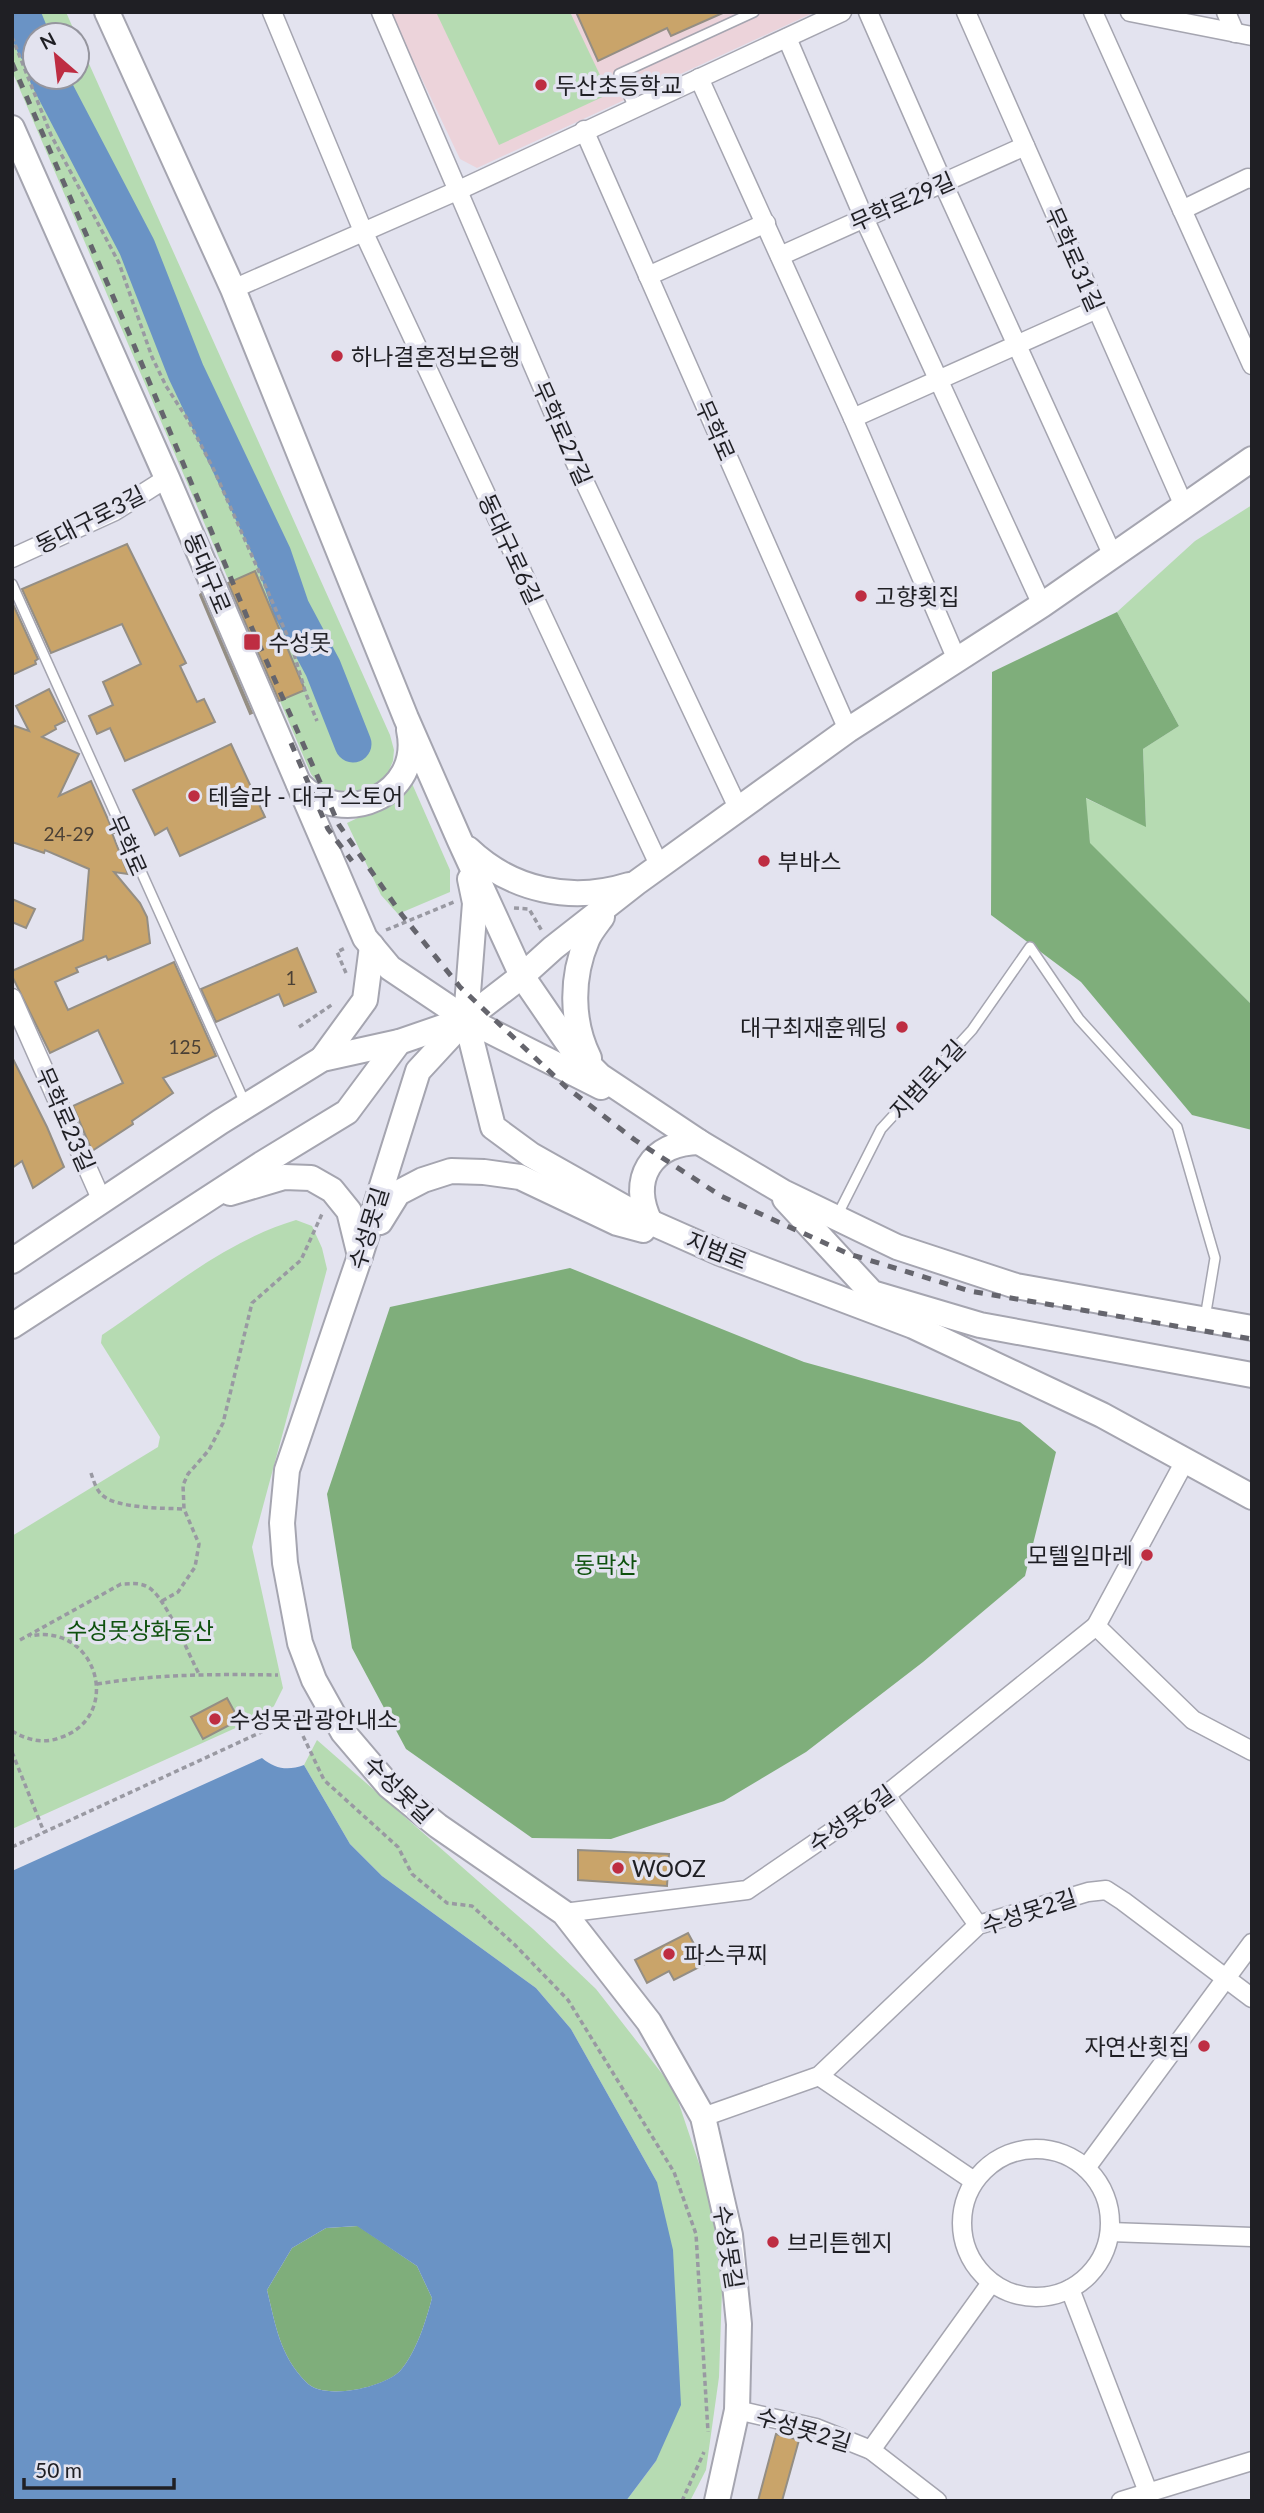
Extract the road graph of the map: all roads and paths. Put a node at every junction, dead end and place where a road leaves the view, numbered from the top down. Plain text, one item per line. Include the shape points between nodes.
1 (107, 12) edge
2 (272, 12) edge
3 (381, 12) edge
4 (754, 12) edge
5 (842, 12) edge
6 (868, 12) edge
7 (966, 12) edge
8 (1093, 12) edge
9 (1130, 12) edge
10 (1226, 12) edge
11 (1243, 35) edge
12 (12, 37) edge
13 (787, 38) junction
14 (699, 78) junction
15 (634, 107) junction
16 (12, 128) edge
17 (584, 131) junction
18 (1025, 146) junction
19 (1252, 179) edge
20 (943, 183) junction
21 (459, 190) junction
22 (1182, 210) junction
23 (864, 218) junction
24 (766, 223) junction
25 (363, 231) junction
26 (780, 256) junction
27 (648, 276) junction
28 (233, 289) junction
29 (1097, 309) junction
30 (1017, 344) junction
31 (1252, 365) edge
32 (939, 380) junction
33 (853, 418) junction
34 (1252, 459) edge
35 (167, 478) junction
36 (1184, 506) junction
37 (1113, 556) junction
38 (12, 558) edge
39 (12, 584) edge
40 (1042, 605) junction
41 (957, 660) junction
42 (407, 718) junction
43 (317, 721) dead end
44 (848, 730) junction
45 (299, 783) junction
46 (739, 810) junction
47 (460, 841) junction
48 (660, 867) junction
49 (636, 883) junction
50 (610, 904) junction
51 (372, 946) junction
52 (337, 952) dead end
53 (347, 975) dead end
54 (522, 976) junction
55 (12, 998) edge
56 (339, 1000) dead end
57 (466, 1019) junction
58 (299, 1027) dead end
59 (400, 1042) junction
60 (322, 1059) junction
61 (600, 1076) junction
62 (247, 1105) junction
63 (663, 1118) junction
64 (699, 1142) junction
65 (772, 1186) junction
66 (207, 1199) junction
67 (102, 1201) junction
68 (323, 1212) dead end
69 (836, 1218) junction
70 (650, 1222) junction
71 (720, 1253) junction
72 (360, 1256) junction
73 (12, 1261) edge
74 (1205, 1320) junction
75 (12, 1326) edge
76 (1252, 1328) edge
77 (1252, 1375) edge
78 (1185, 1461) junction
79 (91, 1473) dead end
80 (1252, 1497) edge
81 (184, 1509) junction
82 (162, 1601) junction
83 (1096, 1626) junction
84 (20, 1640) junction
85 (13, 1644) edge
86 (199, 1674) junction
87 (278, 1675) dead end
88 (97, 1684) junction
89 (12, 1731) edge
90 (1252, 1751) edge
91 (12, 1752) edge
92 (886, 1795) junction
93 (44, 1832) junction
94 (12, 1847) edge
95 (564, 1913) junction
96 (978, 1925) junction
97 (1252, 1943) edge
98 (1227, 1977) junction
99 (1252, 1998) edge
100 (820, 2076) junction
101 (703, 2117) junction
102 (1086, 2168) junction
103 (974, 2181) junction
104 (1110, 2232) junction
105 (1252, 2237) edge
106 (991, 2283) junction
107 (1070, 2289) junction
108 (737, 2410) junction
109 (871, 2450) junction
110 (1252, 2461) edge
111 (722, 2475) junction
112 (1148, 2492) junction
113 (682, 2501) edge
114 (708, 2501) edge
115 (717, 2501) edge
116 (937, 2501) edge
117 (1121, 2501) edge

1 - 28 main road
2 - 25 street, 동대구로6길
3 - 21 street, 무학로27길
4 - 15 lane via 619,74
5 - 13 street
6 - 20 street
7 - 18 street, 무학로31길
8 - 22 street
9 - 11 street
10 - 11 street
12 - 43 path via 51,135 119,263 161,377 214,470 290,645
13 - 14 street
13 - 23 street
14 - 15 street
14 - 24 street
15 - 17 street
16 - 35 main road, 동대구로
17 - 21 street
17 - 27 street, 무학로
18 - 20 street, 무학로29길
18 - 29 street, 무학로31길
19 - 22 street
20 - 23 street, 무학로29길
20 - 30 street
21 - 25 street
21 - 46 street, 무학로27길 via 569,449
22 - 31 street
23 - 26 street, 무학로29길
23 - 32 street
24 - 26 street
24 - 27 street
25 - 28 street
25 - 48 street, 동대구로6길
26 - 33 street
27 - 44 street, 무학로
28 - 42 main road
29 - 30 street
29 - 36 street, 무학로31길
30 - 32 street
30 - 37 street
32 - 33 street
32 - 40 street
33 - 41 street
34 - 36 main road
35 - 38 street, 동대구로3길 via 115,511
35 - 45 main road, 동대구로
36 - 37 main road
37 - 40 main road
39 - 62 lane, 무학로
40 - 41 main road
41 - 44 main road
42 - 45 main road via 411,738 407,764 399,779 379,797 363,804 336,805 312,795
42 - 47 main road
44 - 46 main road
45 - 51 main road, 동대구로
46 - 48 main road
47 - 49 main road via 494,870 534,888 586,894
47 - 54 main road
47 - 57 main road, 지범로 via 475,903
48 - 49 main road
49 - 50 main road
50 - 54 main road
50 - 61 main road via 587,939 576,980 579,1030
51 - 57 main road, 동대구로 via 390,968
51 - 60 main road via 365,1000
52 - 53 path
54 - 57 main road
54 - 61 main road via 570,1046
55 - 67 street, 무학로23길
56 - 58 path
57 - 59 main road
57 - 63 main road
57 - 70 main road, 지범로 via 492,1127 531,1155
57 - 72 main road, 수성못길 via 418,1071
59 - 60 main road
59 - 66 main road via 348,1112
60 - 62 main road
61 - 63 main road
62 - 67 main road
63 - 64 main road
64 - 65 main road
64 - 70 main road via 670,1147 648,1166 641,1194
65 - 69 main road
65 - 77 main road via 872,1293 980,1325
66 - 72 main road via 284,1177 311,1178 332,1190 349,1211
66 - 75 main road
67 - 73 main road
68 - 81 path via 301,1260 252,1303 223,1423 183,1485
69 - 74 main road via 897,1247 1016,1286
69 - 74 lane, 지범로1길 via 881,1129 972,1030 1030,947 1079,1020 1177,1127 1215,1258
70 - 71 main road, 지범로
71 - 72 main road via 617,1223 520,1177 451,1171 398,1193
71 - 78 main road, 지범로 via 913,1326 1101,1415
72 - 95 main road, 수성못길 via 287,1470 282,1523 285,1563 300,1643 343,1732 389,1786 438,1826
74 - 76 main road
78 - 80 main road, 지범로
78 - 83 street, 수성못6길
79 - 81 path via 101,1494 113,1500
81 - 82 path via 199,1544 195,1567 178,1592
82 - 84 path via 139,1583 121,1584
82 - 86 path
83 - 90 street via 1193,1720
83 - 92 street, 수성못6길
84 - 85 path
84 - 88 path via 45,1634 70,1641 89,1659
86 - 87 path
86 - 88 path
88 - 89 path via 91,1712 71,1734 42,1741
91 - 93 path
92 - 95 street, 수성못6길 via 747,1891
92 - 96 street
93 - 94 path
93 - 113 path via 294,1717 324,1780 398,1847 412,1874 447,1903 472,1906 568,2000 674,2172 696,2234 709,2441
95 - 101 main road, 수성못길 via 649,2022
96 - 98 street, 수성못2길 via 1106,1890
96 - 100 street, 수성못2길
97 - 98 street
98 - 99 street, 수성못2길
98 - 102 street
100 - 101 street, 수성못2길
100 - 103 street
101 - 108 main road, 수성못길 via 730,2235 739,2324
102 - 103 street via 1065,2154 1040,2148 1015,2151 992,2162
102 - 104 street via 1101,2186 1110,2209
103 - 106 street via 964,2204 961,2229 968,2254
104 - 105 street
104 - 107 street via 1090,2275
106 - 107 street via 1024,2297 1048,2297
106 - 109 street, 수성못2길
107 - 112 street
108 - 109 street, 수성못2길 via 816,2428
108 - 111 main road, 수성못길
109 - 116 street, 수성못2길
110 - 112 street
111 - 114 main road
111 - 115 main road, 수성못길
112 - 117 street

